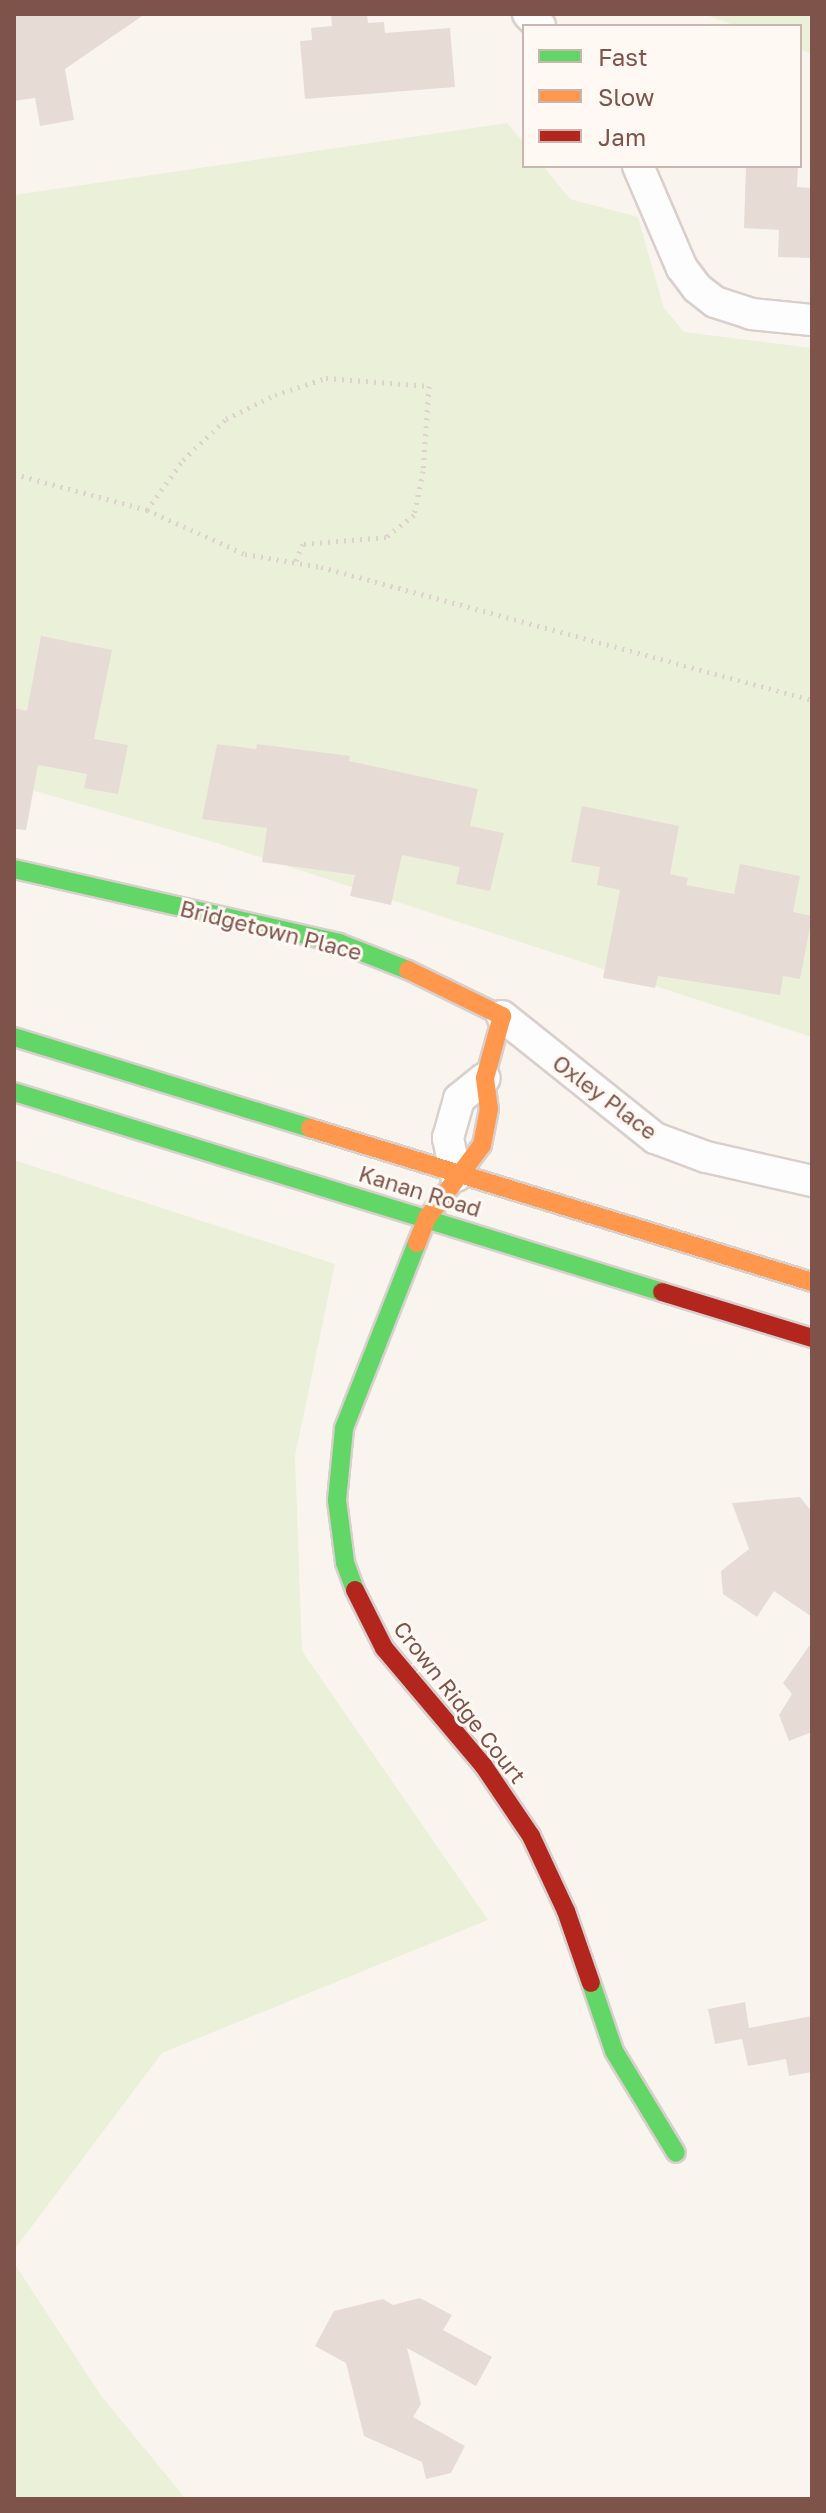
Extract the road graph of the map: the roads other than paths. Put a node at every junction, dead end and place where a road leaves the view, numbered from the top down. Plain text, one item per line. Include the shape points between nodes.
1 (639, 168) edge
2 (812, 320) edge
3 (14, 869) edge
4 (502, 1016) junction
5 (14, 1037) edge
6 (485, 1078) joint
7 (14, 1092) edge
8 (456, 1176) junction
9 (812, 1181) edge
10 (427, 1218) junction
11 (812, 1282) edge
12 (812, 1338) edge
13 (676, 2153) dead end

1 - 2 street via 682,268 697,288 715,302 751,314
3 - 4 main road, Bridgetown Place via 339,943 441,983
4 - 6 main road
4 - 9 street, Oxley Place via 655,1138 706,1157
5 - 8 main road, Kanan Road
6 - 8 street via 459,1099 448,1138
7 - 10 main road, Kanan Road
8 - 10 main road, Crown Ridge Court
8 - 11 main road, Kanan Road
10 - 12 main road, Kanan Road
10 - 13 main road, Crown Ridge Court via 344,1428 337,1500 345,1562 361,1607 384,1648 483,1765 531,1836 566,1911 614,2051

